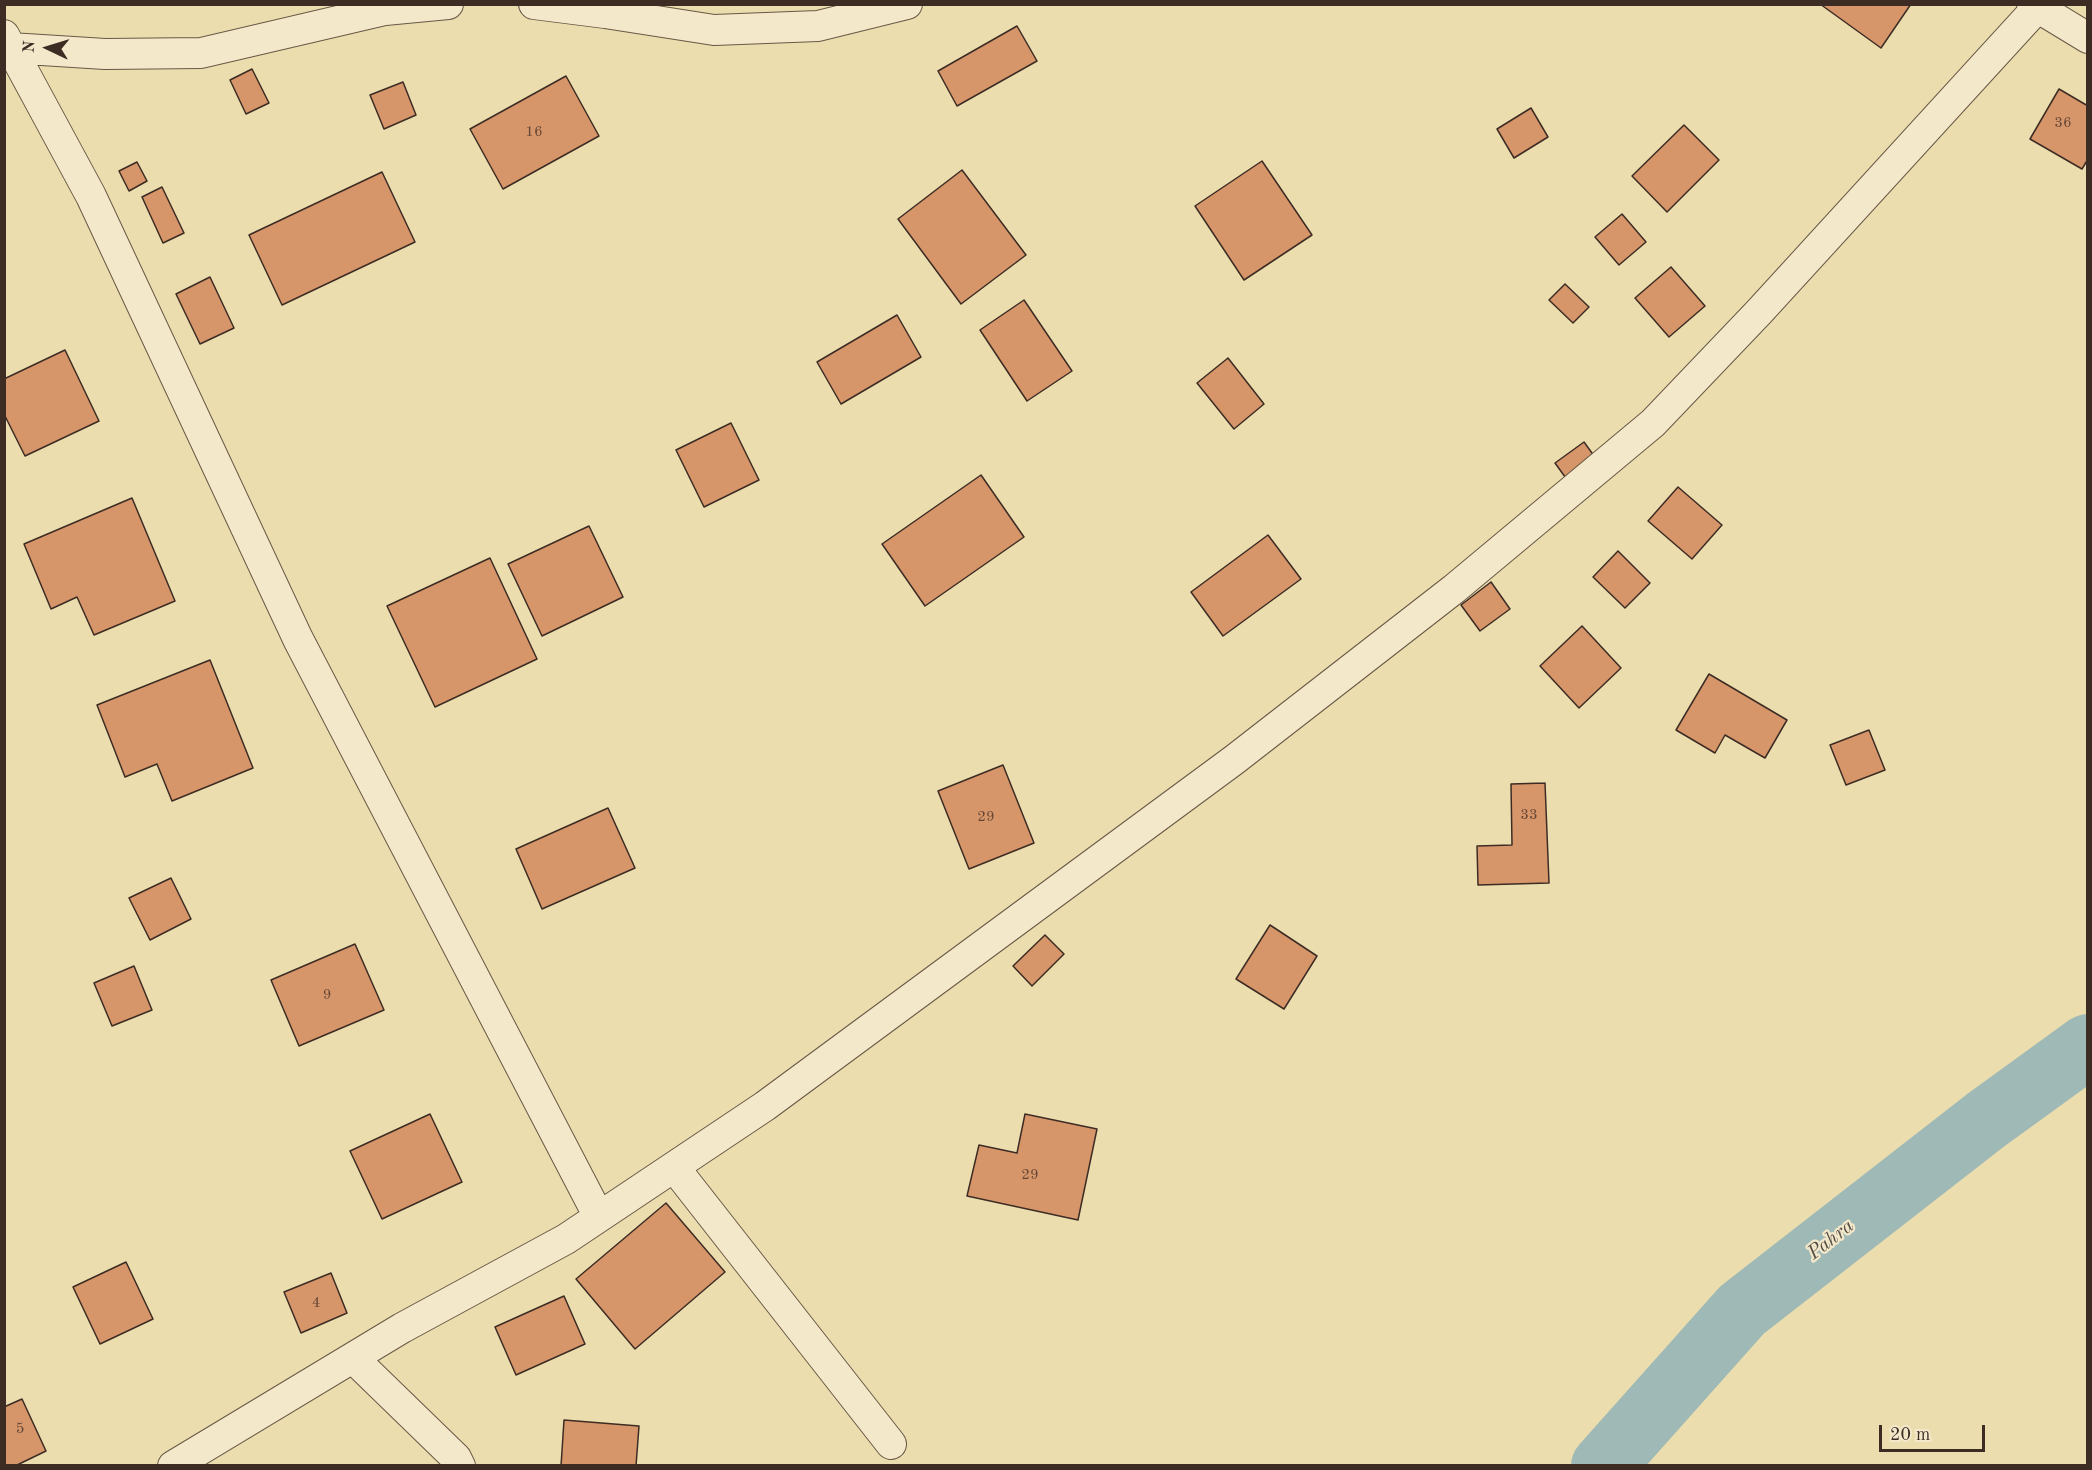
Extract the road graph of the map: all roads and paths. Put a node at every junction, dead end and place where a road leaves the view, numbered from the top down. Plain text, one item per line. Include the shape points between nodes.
1 (448, 4) edge
2 (534, 4) edge
3 (907, 4) edge
4 (2034, 6) edge
5 (2088, 38) edge
6 (6, 44) edge
7 (674, 1167) junction
8 (599, 1217) junction
9 (353, 1358) junction
10 (891, 1444) dead end
11 (173, 1466) edge
12 (460, 1466) edge

1 - 6 street via 385,10 201,53 105,54
2 - 3 street via 714,30 818,26
4 - 5 street
4 - 7 street via 1767,304 1653,423 1454,589 1234,760 775,1099
6 - 8 street via 90,196 298,639
7 - 8 street
7 - 10 street
8 - 9 street
9 - 11 street
9 - 12 street

